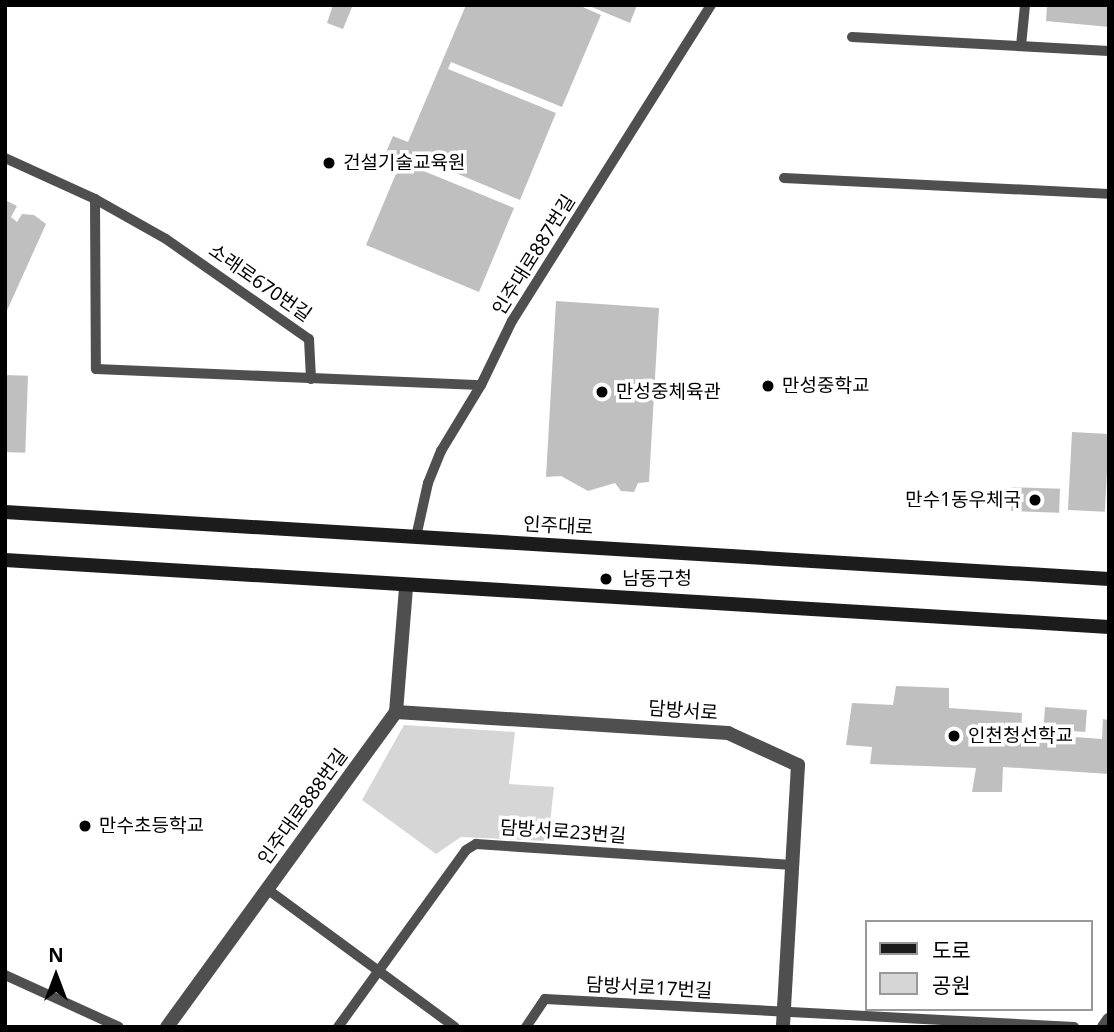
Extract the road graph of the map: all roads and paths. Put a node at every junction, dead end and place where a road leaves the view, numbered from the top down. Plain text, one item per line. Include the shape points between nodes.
1 (712, 5) edge
2 (1025, 5) edge
3 (852, 37) dead end
4 (1021, 46) junction
5 (1109, 51) edge
6 (5, 158) edge
7 (784, 178) dead end
8 (1109, 194) edge
9 (95, 199) junction
10 (311, 379) junction
11 (481, 385) junction
12 (5, 512) edge
13 (416, 537) junction
14 (5, 560) edge
15 (1109, 579) edge
16 (406, 587) junction
17 (1109, 627) edge
18 (396, 712) junction
19 (792, 865) junction
20 (267, 888) junction
21 (379, 970) junction
22 (5, 975) edge
23 (784, 1020) edge
24 (1109, 1020) edge
25 (118, 1027) edge
26 (167, 1027) edge
27 (338, 1027) edge
28 (455, 1027) edge
29 (526, 1027) edge
30 (1074, 1027) edge
31 (1104, 1027) edge

1 - 11 lane, 인주대로887번길 via 512,321
2 - 4 lane
3 - 4 lane
4 - 5 lane
6 - 9 lane, 소래로670번길
7 - 8 lane
9 - 10 lane, 소래로670번길 via 166,240 309,339
9 - 10 lane via 96,369
10 - 11 lane
11 - 13 lane, 인주대로887번길 via 441,451 428,483
12 - 13 main road, 인주대로
13 - 15 main road, 인주대로
14 - 16 main road
16 - 17 main road
16 - 18 street
18 - 19 street, 담방서로 via 728,733 798,765
18 - 20 street, 인주대로888번길
19 - 21 lane, 담방서로23번길 via 476,844 466,850
19 - 23 street, 담방서로
20 - 21 lane
20 - 26 street, 인주대로888번길
21 - 27 lane, 담방서로23번길
21 - 28 lane
22 - 25 lane
23 - 29 lane, 담방서로17번길 via 545,999
23 - 30 lane
24 - 31 street

